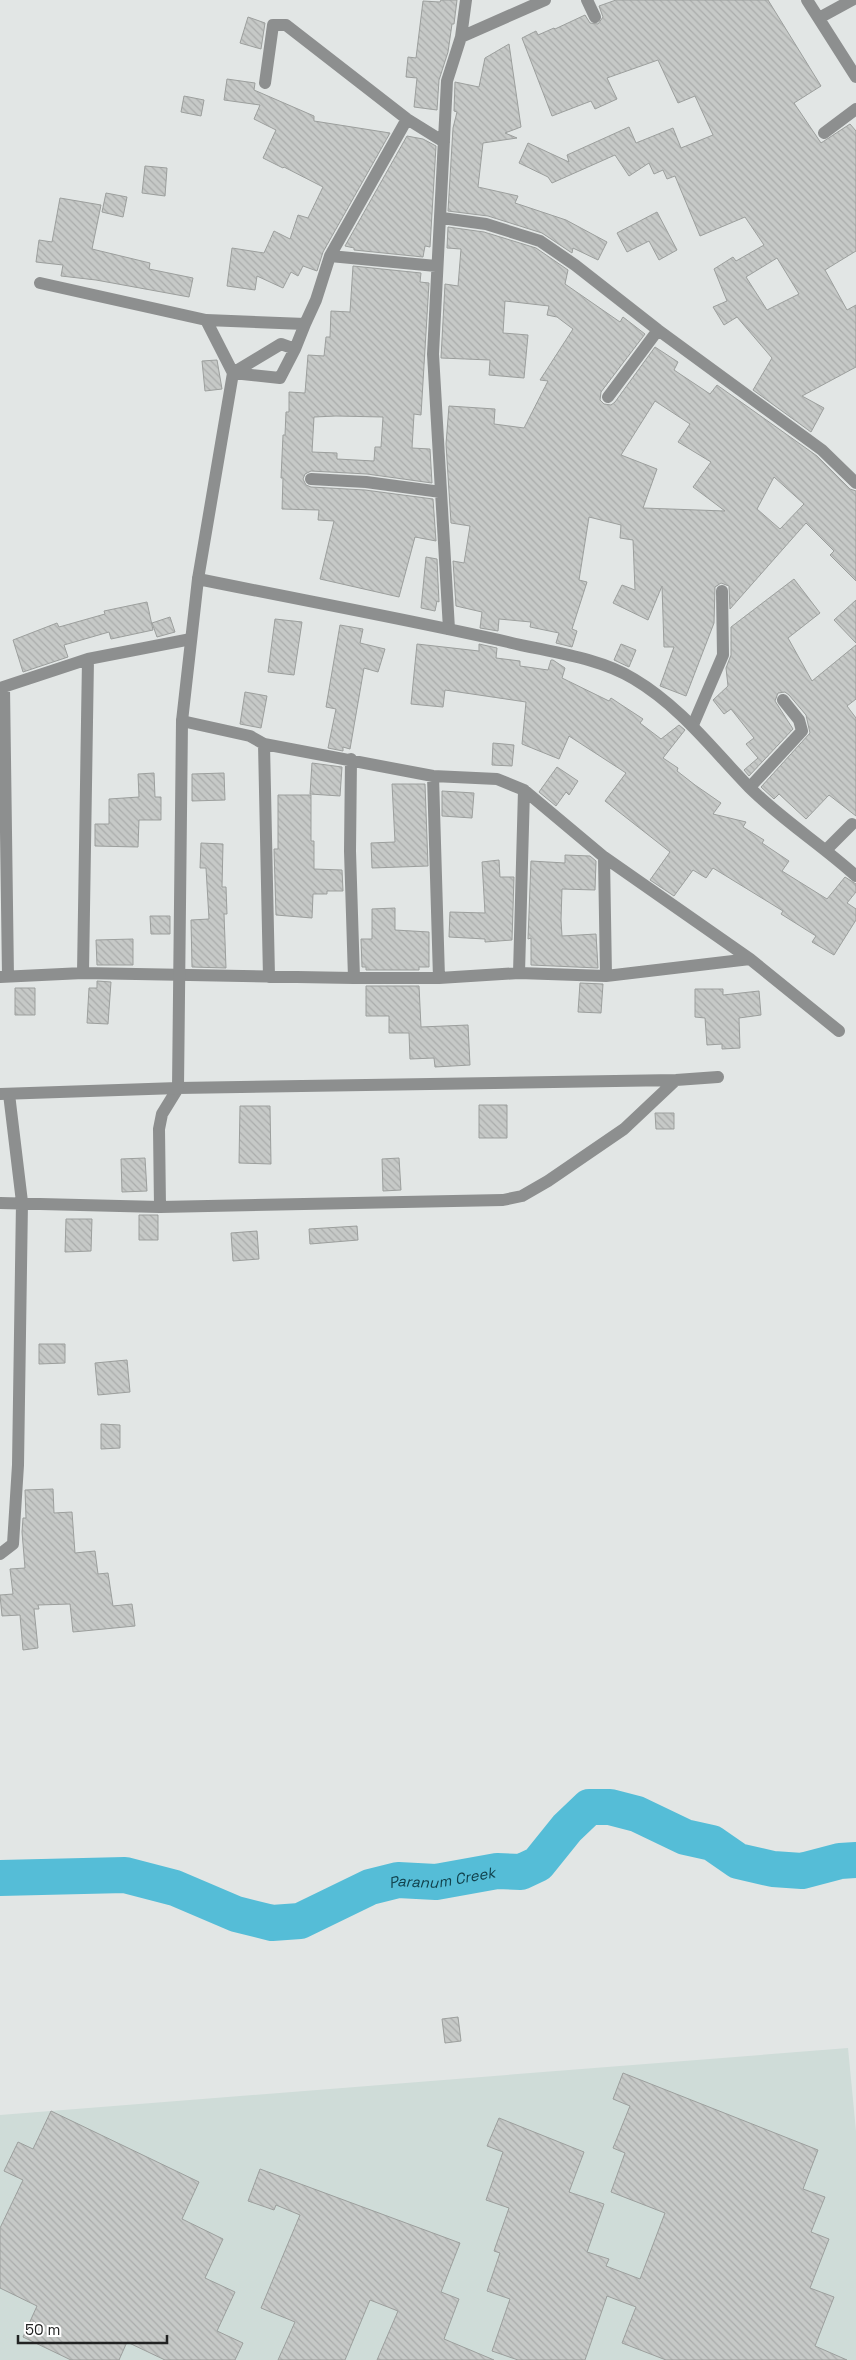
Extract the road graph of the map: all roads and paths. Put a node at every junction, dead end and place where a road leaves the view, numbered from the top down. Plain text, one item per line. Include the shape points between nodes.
1 (466, 0) edge
2 (545, 0) edge
3 (587, 0) edge
4 (807, 0) edge
5 (852, 0) edge
6 (595, 18) dead end
7 (819, 18) junction
8 (461, 37) junction
9 (856, 77) edge
10 (265, 83) dead end
11 (856, 109) edge
12 (407, 119) junction
13 (824, 133) dead end
14 (444, 142) junction
15 (442, 218) junction
16 (330, 256) junction
17 (436, 266) junction
18 (40, 283) dead end
19 (206, 320) junction
20 (305, 324) junction
21 (658, 330) junction
22 (295, 350) junction
23 (233, 373) junction
24 (608, 397) dead end
25 (311, 479) dead end
26 (856, 483) edge
27 (441, 492) junction
28 (198, 579) junction
29 (722, 591) dead end
30 (449, 629) junction
31 (191, 639) junction
32 (88, 659) junction
33 (2, 688) edge
34 (783, 700) dead end
35 (182, 721) junction
36 (693, 725) junction
37 (264, 744) junction
38 (351, 760) junction
39 (433, 776) junction
40 (750, 788) junction
41 (524, 790) junction
42 (3, 793) edge
43 (852, 824) dead end
44 (827, 849) junction
45 (604, 857) junction
46 (856, 876) edge
47 (750, 959) junction
48 (84, 973) junction
49 (519, 974) junction
50 (178, 975) junction
51 (606, 976) junction
52 (4, 977) edge
53 (269, 977) junction
54 (354, 978) junction
55 (439, 978) junction
56 (839, 1031) dead end
57 (718, 1077) dead end
58 (676, 1080) junction
59 (178, 1088) junction
60 (5, 1094) edge
61 (22, 1202) junction
62 (0, 1203) edge
63 (160, 1207) junction
64 (0, 1554) edge

1 - 8 street
2 - 8 street
3 - 6 street
4 - 7 street
5 - 7 street
7 - 9 street
8 - 14 street via 447,81
10 - 12 street via 273,25 286,25
11 - 13 street
12 - 14 street
12 - 16 street
14 - 15 street
15 - 17 street
15 - 21 street via 486,224 540,241
16 - 17 street
16 - 20 street
17 - 27 street via 433,354
18 - 19 street
19 - 20 street
19 - 23 street
20 - 22 street
21 - 24 street
21 - 26 street via 822,450
22 - 23 street via 281,344
22 - 23 street via 280,378
23 - 28 street
25 - 27 street
27 - 30 street
28 - 30 street
28 - 31 street
29 - 36 street via 723,655
30 - 36 street via 583,659 614,670 633,678 669,702
31 - 32 street
31 - 35 street
32 - 33 street
32 - 48 street
33 - 42 street
34 - 40 street via 799,720 802,731
35 - 37 street via 250,736
35 - 50 street
36 - 40 street
37 - 38 street
37 - 53 street
38 - 39 street
38 - 54 street
39 - 41 street via 497,779
39 - 55 street
40 - 44 street via 811,841
41 - 45 street
41 - 49 street
42 - 52 street
43 - 44 street
44 - 46 street
45 - 47 street
45 - 51 street
47 - 51 street
47 - 56 street
48 - 50 street
48 - 52 street
49 - 51 street
49 - 55 street
50 - 53 street
50 - 59 street
53 - 54 street
54 - 55 street
57 - 58 street
58 - 59 street
58 - 63 street via 624,1129 522,1196 503,1200
59 - 60 street
59 - 63 street via 162,1114 159,1129
60 - 61 street
61 - 62 street
61 - 63 street
61 - 64 street via 18,1455 13,1544

